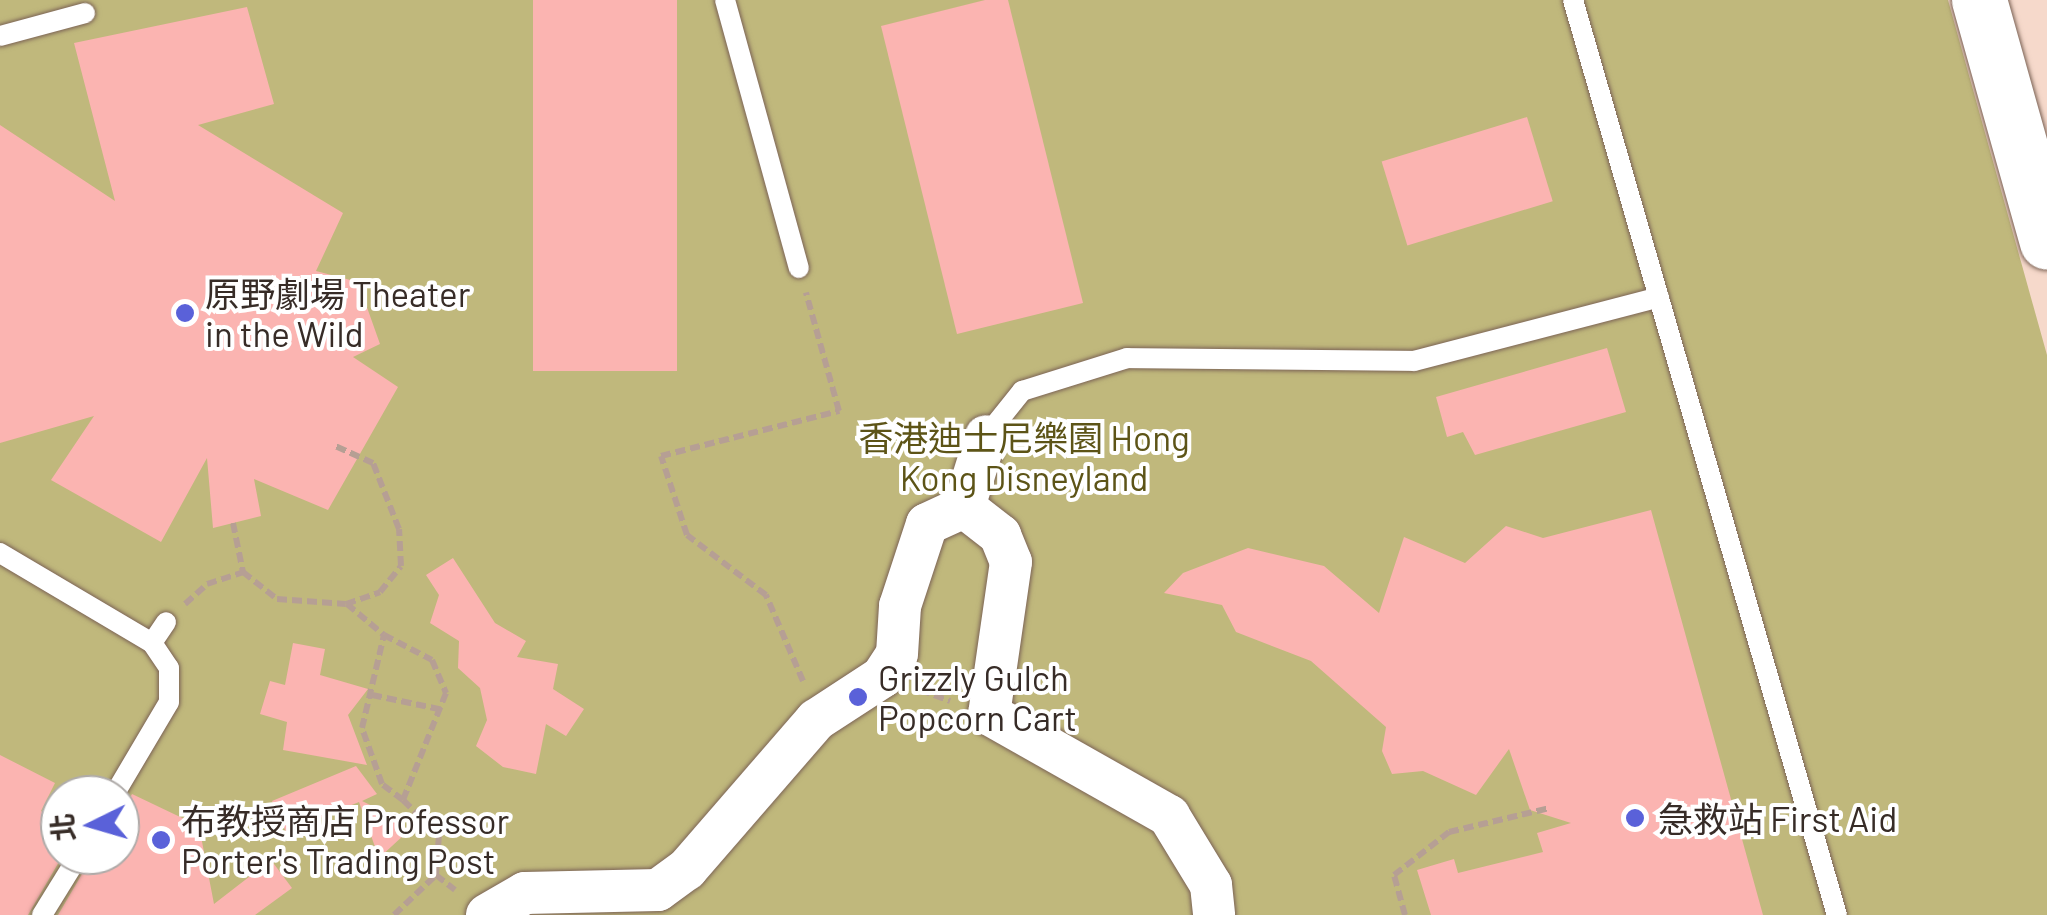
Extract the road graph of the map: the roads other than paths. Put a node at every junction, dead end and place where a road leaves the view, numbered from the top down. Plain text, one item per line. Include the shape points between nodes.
1 (725, 0) edge
2 (1573, 0) edge
3 (1979, 0) edge
4 (85, 13) dead end
5 (0, 36) edge
6 (2047, 242) edge
7 (800, 268) road end
8 (1659, 297) junction
9 (986, 436) joint
10 (964, 507) junction
11 (0, 552) edge
12 (166, 622) road end
13 (152, 643) junction
14 (126, 775) edge
15 (66, 875) edge
16 (476, 910) edge
17 (42, 915) edge
18 (1214, 915) edge
19 (1837, 915) edge

1 - 7 lane
2 - 8 lane
3 - 6 street
4 - 5 lane
8 - 9 lane via 1414,361 1126,358 1022,390
8 - 19 lane
9 - 10 street
10 - 16 street via 927,524 900,606 897,654 882,677 816,720 658,890 525,893
10 - 18 street via 1000,534 1011,562 989,714 1169,816 1211,885
11 - 13 lane
12 - 13 lane
13 - 14 lane via 169,668 169,702
15 - 17 lane

